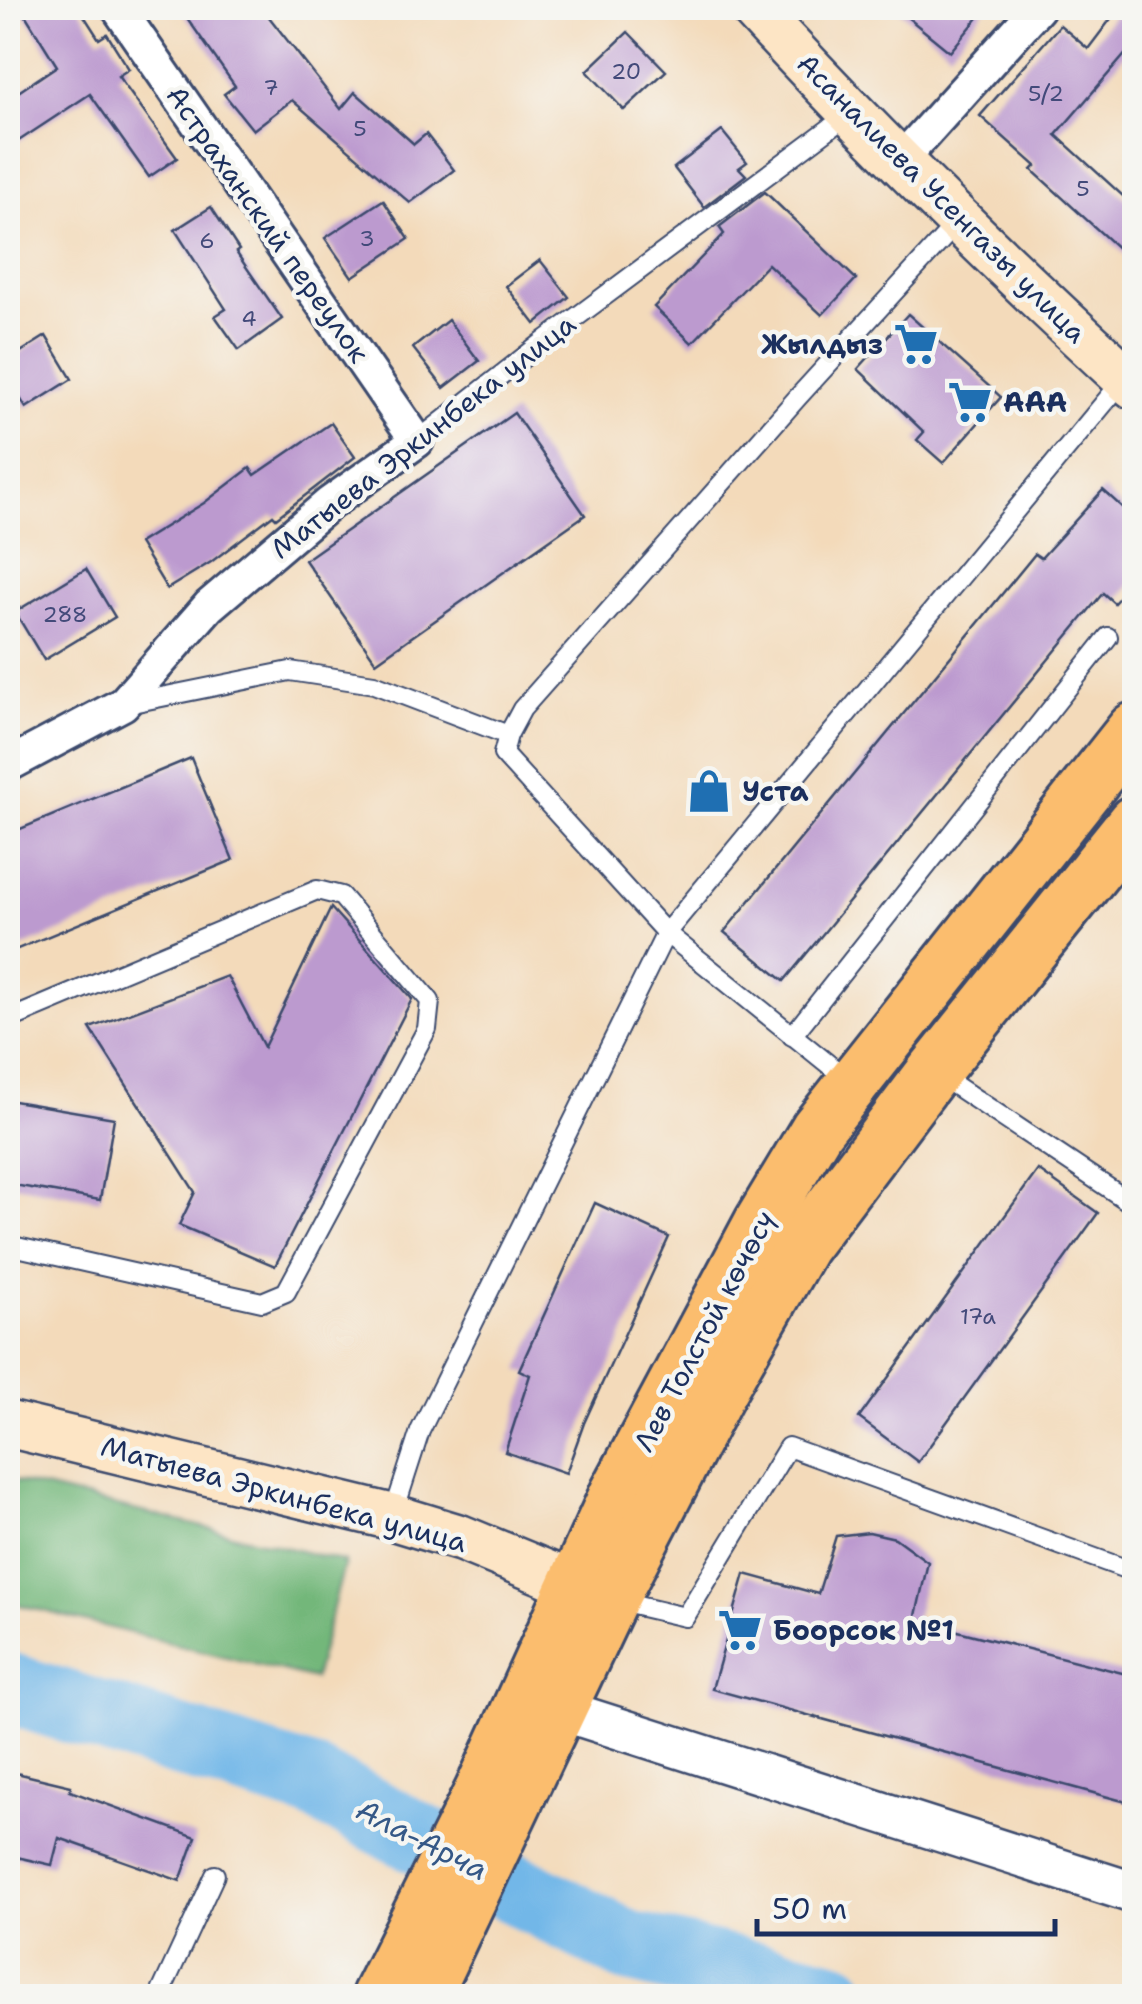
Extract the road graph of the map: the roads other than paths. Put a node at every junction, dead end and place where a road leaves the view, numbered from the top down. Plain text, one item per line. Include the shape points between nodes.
1 (118, 8) edge
2 (753, 8) edge
3 (1038, 8) edge
4 (850, 113) junction
5 (900, 161) junction
6 (958, 222) junction
7 (1130, 382) edge
8 (417, 441) junction
9 (1108, 636) dead end
10 (123, 704) junction
11 (1134, 729) edge
12 (508, 735) junction
13 (8, 765) edge
14 (1134, 822) edge
15 (666, 933) junction
16 (8, 1020) edge
17 (792, 1036) junction
18 (934, 1071) junction
19 (852, 1082) junction
20 (1134, 1205) edge
21 (8, 1244) edge
22 (8, 1424) edge
23 (392, 1517) junction
24 (1134, 1572) edge
25 (593, 1592) junction
26 (541, 1704) junction
27 (499, 1797) junction
28 (216, 1874) dead end
29 (1134, 1893) edge
30 (399, 1983) edge
31 (158, 1996) edge

1 - 8 street, Астраханский переулок
2 - 4 main road, Асаналиева Усенгазы улица
3 - 5 street
4 - 5 main road, Асаналиева Усенгазы улица
4 - 8 lane, Матыева Эркинбека улица
5 - 6 main road, Асаналиева Усенгазы улица
6 - 7 main road, Асаналиева Усенгазы улица
6 - 12 lane via 561,664
7 - 15 lane
8 - 10 street, Матыева Эркинбека улица via 330,503 209,606
9 - 17 lane
10 - 12 lane via 290,671 374,684
10 - 13 street, Матыева Эркинбека улица
11 - 19 main road, Лев Толстой көчөсү
12 - 15 lane via 502,754 514,770
14 - 18 main road, Лев Толстой көчөсү
15 - 17 lane
15 - 23 lane via 420,1431
16 - 21 lane via 317,890 341,896 430,1001 428,1029 286,1292 262,1302
17 - 19 lane
18 - 20 lane
18 - 25 main road, Лев Толстой көчөсү via 802,1246
19 - 25 main road, Лев Толстой көчөсү via 752,1239 616,1494
22 - 23 main road, Матыева Эркинбека улица
23 - 25 main road, Матыева Эркинбека улица
24 - 25 lane via 788,1447 685,1617
25 - 26 main road, Лев Толстой көчөсү
26 - 27 main road, Лев Толстой көчөсү
26 - 29 street
27 - 30 main road, Лев Толстой көчөсү
27 - 30 main road, Лев Толстой көчөсү via 448,1944
28 - 31 lane

